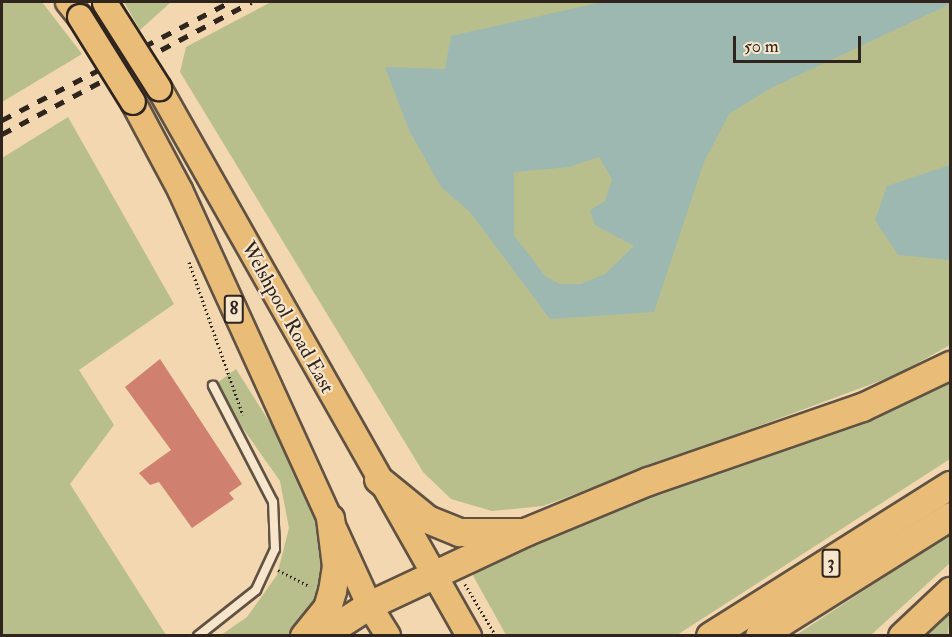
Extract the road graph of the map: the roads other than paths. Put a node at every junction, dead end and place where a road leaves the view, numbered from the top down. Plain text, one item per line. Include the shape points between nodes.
1 (104, 2) edge
2 (74, 9) edge
3 (951, 365) edge
4 (213, 386) dead end
5 (378, 478) junction
6 (951, 485) edge
7 (951, 516) edge
8 (330, 518) junction
9 (527, 531) junction
10 (446, 569) junction
11 (951, 591) edge
12 (369, 605) junction
13 (198, 636) edge
14 (304, 636) edge
15 (321, 636) edge
16 (388, 636) edge
17 (469, 636) edge
18 (710, 636) edge
19 (759, 636) edge
20 (902, 636) edge

1 - 5 highway, Welshpool Road East / 8, bridge via 159,88
2 - 8 highway, Welshpool Road East / 8, bridge via 133,102 180,190
3 - 9 highway via 862,407 648,481
4 - 13 lane via 273,502 275,549 256,590
5 - 9 highway via 427,519 459,532
5 - 10 highway, Welshpool Road East / 8
6 - 18 highway, 3
7 - 19 highway, 3
8 - 12 highway, Welshpool Road East / 8
8 - 14 highway via 336,566 333,591 327,608
9 - 10 highway
10 - 12 highway
10 - 17 highway, Welshpool Road East / 8
11 - 20 highway
12 - 15 highway
12 - 16 highway, Welshpool Road East / 8

